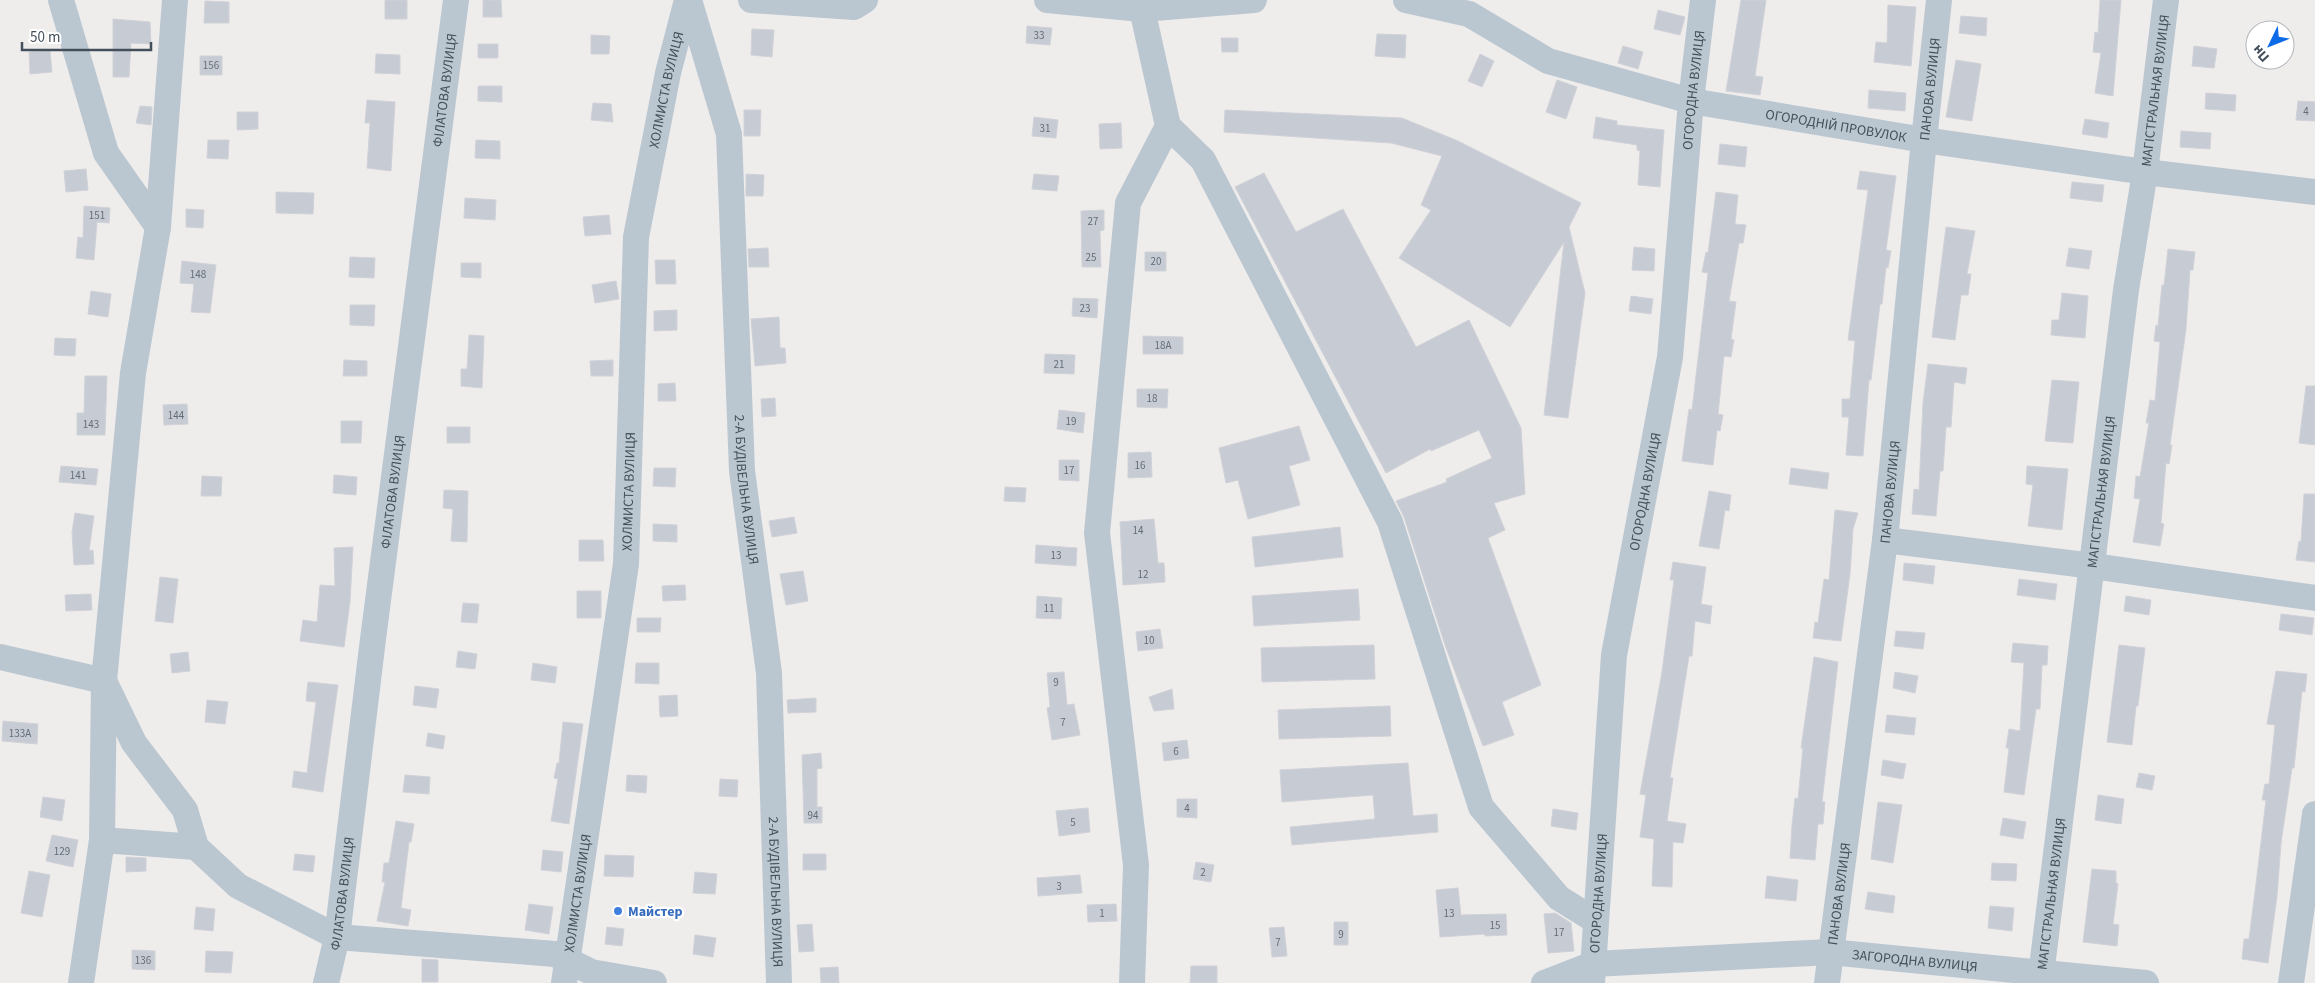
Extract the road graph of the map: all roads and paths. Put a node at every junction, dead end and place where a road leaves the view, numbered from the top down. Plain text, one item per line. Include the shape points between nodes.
1 (61, 0) edge
2 (175, 0) edge
3 (456, 0) edge
4 (688, 0) edge
5 (751, 0) edge
6 (865, 0) edge
7 (1047, 0) edge
8 (1254, 0) edge
9 (1406, 0) edge
10 (1703, 0) edge
11 (1940, 0) edge
12 (2166, 0) edge
13 (1142, 9) junction
14 (1691, 101) junction
15 (1168, 126) junction
16 (1924, 140) junction
17 (2145, 172) junction
18 (2315, 192) edge
19 (158, 227) junction
20 (1885, 540) junction
21 (2093, 566) junction
22 (2315, 598) edge
23 (0, 657) edge
24 (104, 681) junction
25 (2315, 814) edge
26 (102, 840) junction
27 (196, 847) junction
28 (1596, 921) junction
29 (338, 937) junction
30 (1830, 952) junction
31 (566, 972) edge
32 (1593, 973) edge
33 (2041, 977) edge
34 (81, 983) edge
35 (326, 983) edge
36 (654, 983) edge
37 (779, 983) edge
38 (1132, 983) edge
39 (1544, 983) edge
40 (1827, 983) edge
41 (2146, 983) edge
42 (2291, 983) edge

1 - 19 street via 106,153
2 - 19 street
3 - 29 street, ФІЛАТОВА ВУЛИЦЯ via 373,638
4 - 31 street, ХОЛМИСТА ВУЛИЦЯ via 668,72 636,237 626,564
4 - 37 street, 2-А БУДІВЕЛЬНА ВУЛИЦЯ via 729,134 742,471 770,673
5 - 6 street via 854,7
7 - 13 street
8 - 13 street
9 - 14 street, ОГОРОДНІЙ ПРОВУЛОК via 1469,14 1548,61
10 - 14 street, ОГОРОДНА ВУЛИЦЯ
11 - 16 street, ПАНОВА ВУЛИЦЯ
12 - 17 street, МАГІСТРАЛЬНАЯ ВУЛИЦЯ
13 - 15 street
14 - 16 street, ОГОРОДНІЙ ПРОВУЛОК
14 - 28 street, ОГОРОДНА ВУЛИЦЯ via 1670,357 1614,655
15 - 28 street via 1203,160 1390,522 1481,807 1559,898
15 - 38 street via 1128,203 1097,533 1136,866
16 - 17 street, ОГОРОДНІЙ ПРОВУЛОК
16 - 20 street, ПАНОВА ВУЛИЦЯ
17 - 18 street, ОГОРОДНІЙ ПРОВУЛОК
17 - 21 street, МАГІСТРАЛЬНАЯ ВУЛИЦЯ via 2126,290
19 - 24 street via 133,373
20 - 21 street
20 - 30 street, ПАНОВА ВУЛИЦЯ
21 - 22 street
21 - 33 street, МАГІСТРАЛЬНАЯ ВУЛИЦЯ
23 - 24 street
24 - 26 street
24 - 27 street via 134,743 185,810
25 - 42 street
26 - 27 street
26 - 34 street
27 - 29 street via 238,886
28 - 32 street, ОГОРОДНА ВУЛИЦЯ
29 - 31 street via 555,954
29 - 35 street, ФІЛАТОВА ВУЛИЦЯ
30 - 32 street, ЗАГОРОДНА ВУЛИЦЯ
30 - 33 street, ЗАГОРОДНА ВУЛИЦЯ
30 - 40 street, ПАНОВА ВУЛИЦЯ
31 - 36 street via 591,972
32 - 39 street, ЗАГОРОДНА ВУЛИЦЯ
33 - 41 street, ЗАГОРОДНА ВУЛИЦЯ

